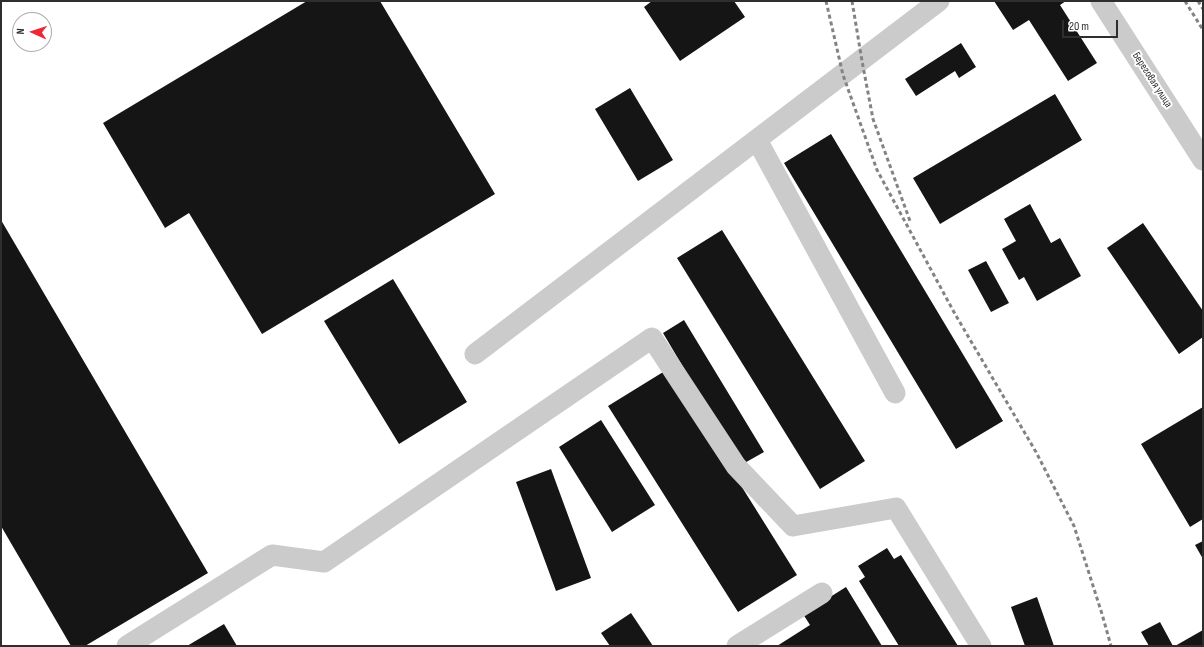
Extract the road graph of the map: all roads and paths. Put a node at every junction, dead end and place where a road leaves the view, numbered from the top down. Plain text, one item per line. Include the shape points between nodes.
1 (940, 1) edge
2 (1101, 1) edge
3 (757, 140) junction
4 (1203, 160) edge
5 (475, 354) dead end
6 (895, 393) dead end
7 (822, 593) dead end
8 (127, 646) edge
9 (736, 646) edge
10 (981, 646) edge

1 - 3 street
2 - 4 street, Береговая улица
3 - 5 street
3 - 6 street
7 - 9 street
8 - 10 street via 272,555 324,562 652,338 736,466 793,526 896,508

